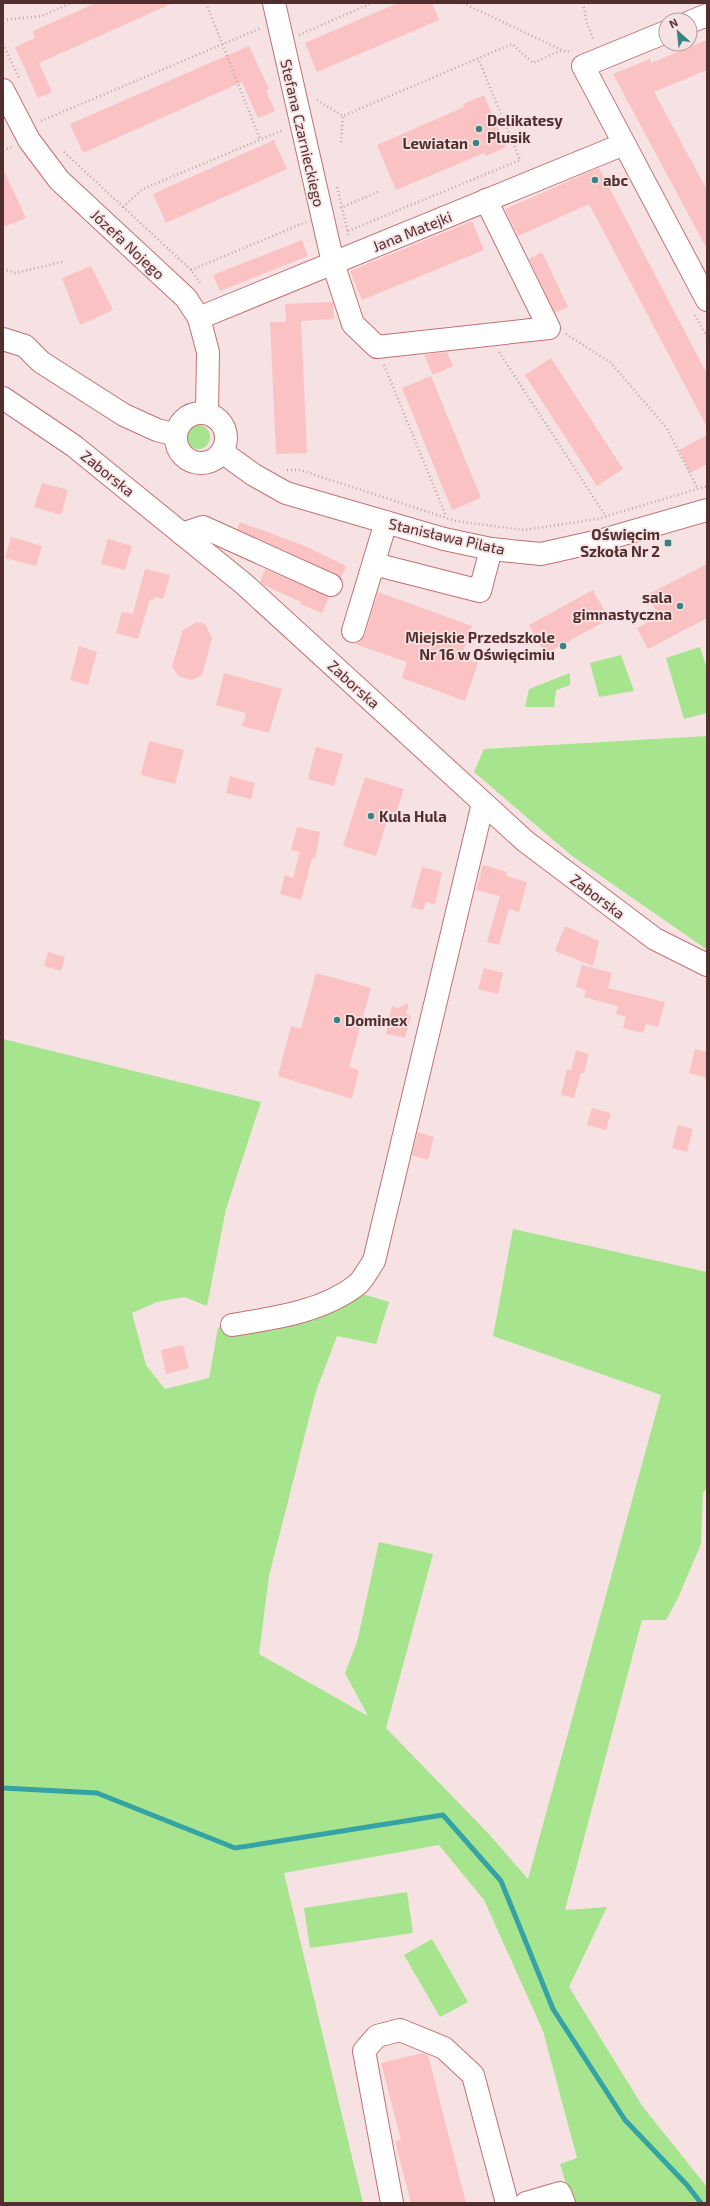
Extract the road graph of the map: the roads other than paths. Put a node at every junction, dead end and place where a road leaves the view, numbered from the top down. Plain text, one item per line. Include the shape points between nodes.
1 (276, 12) edge
2 (658, 34) edge
3 (8, 93) edge
4 (624, 144) junction
5 (486, 200) junction
6 (333, 263) junction
7 (707, 300) edge
8 (199, 318) junction
9 (3, 339) edge
10 (3, 354) edge
11 (41, 362) junction
12 (5, 403) edge
13 (215, 410) junction
14 (176, 435) junction
15 (229, 447) junction
16 (707, 510) edge
17 (386, 522) junction
18 (182, 534) junction
19 (491, 550) junction
20 (374, 564) junction
21 (331, 585) dead end
22 (354, 631) dead end
23 (483, 803) junction
24 (707, 965) edge
25 (232, 1325) dead end
26 (392, 2203) edge
27 (507, 2203) edge

1 - 6 street, Stefana Czarnieckiego
2 - 4 street via 578,58
3 - 8 street, Józefa Nojego via 29,140 59,180 186,298
4 - 5 street, Jana Matejki
4 - 7 street
5 - 6 street, Jana Matejki
5 - 6 street, Stefana Czarnieckiego via 549,328 377,347 353,324
6 - 8 street, Jana Matejki
8 - 13 street, Józefa Nojego via 208,352
9 - 11 street via 25,346
10 - 11 street
11 - 14 street via 124,415 157,430
12 - 18 street, Zaborska via 74,446
13 - 14 street via 198,413 183,420
13 - 15 street via 225,428 226,445
14 - 15 street via 180,451 192,462 209,462
15 - 17 street, Stanisława Pilata via 254,475 286,493
16 - 19 street, Stanisława Pilata via 599,541 541,554
17 - 19 street, Stanisława Pilata
17 - 20 street
18 - 21 street via 203,528
18 - 23 street, Zaborska via 244,584
19 - 20 street via 480,591
20 - 22 street
23 - 24 street, Zaborska via 525,841 655,940
23 - 25 street via 374,1262 358,1283 323,1303 284,1316
26 - 27 street via 364,2051 377,2036 400,2030 444,2048 473,2075

